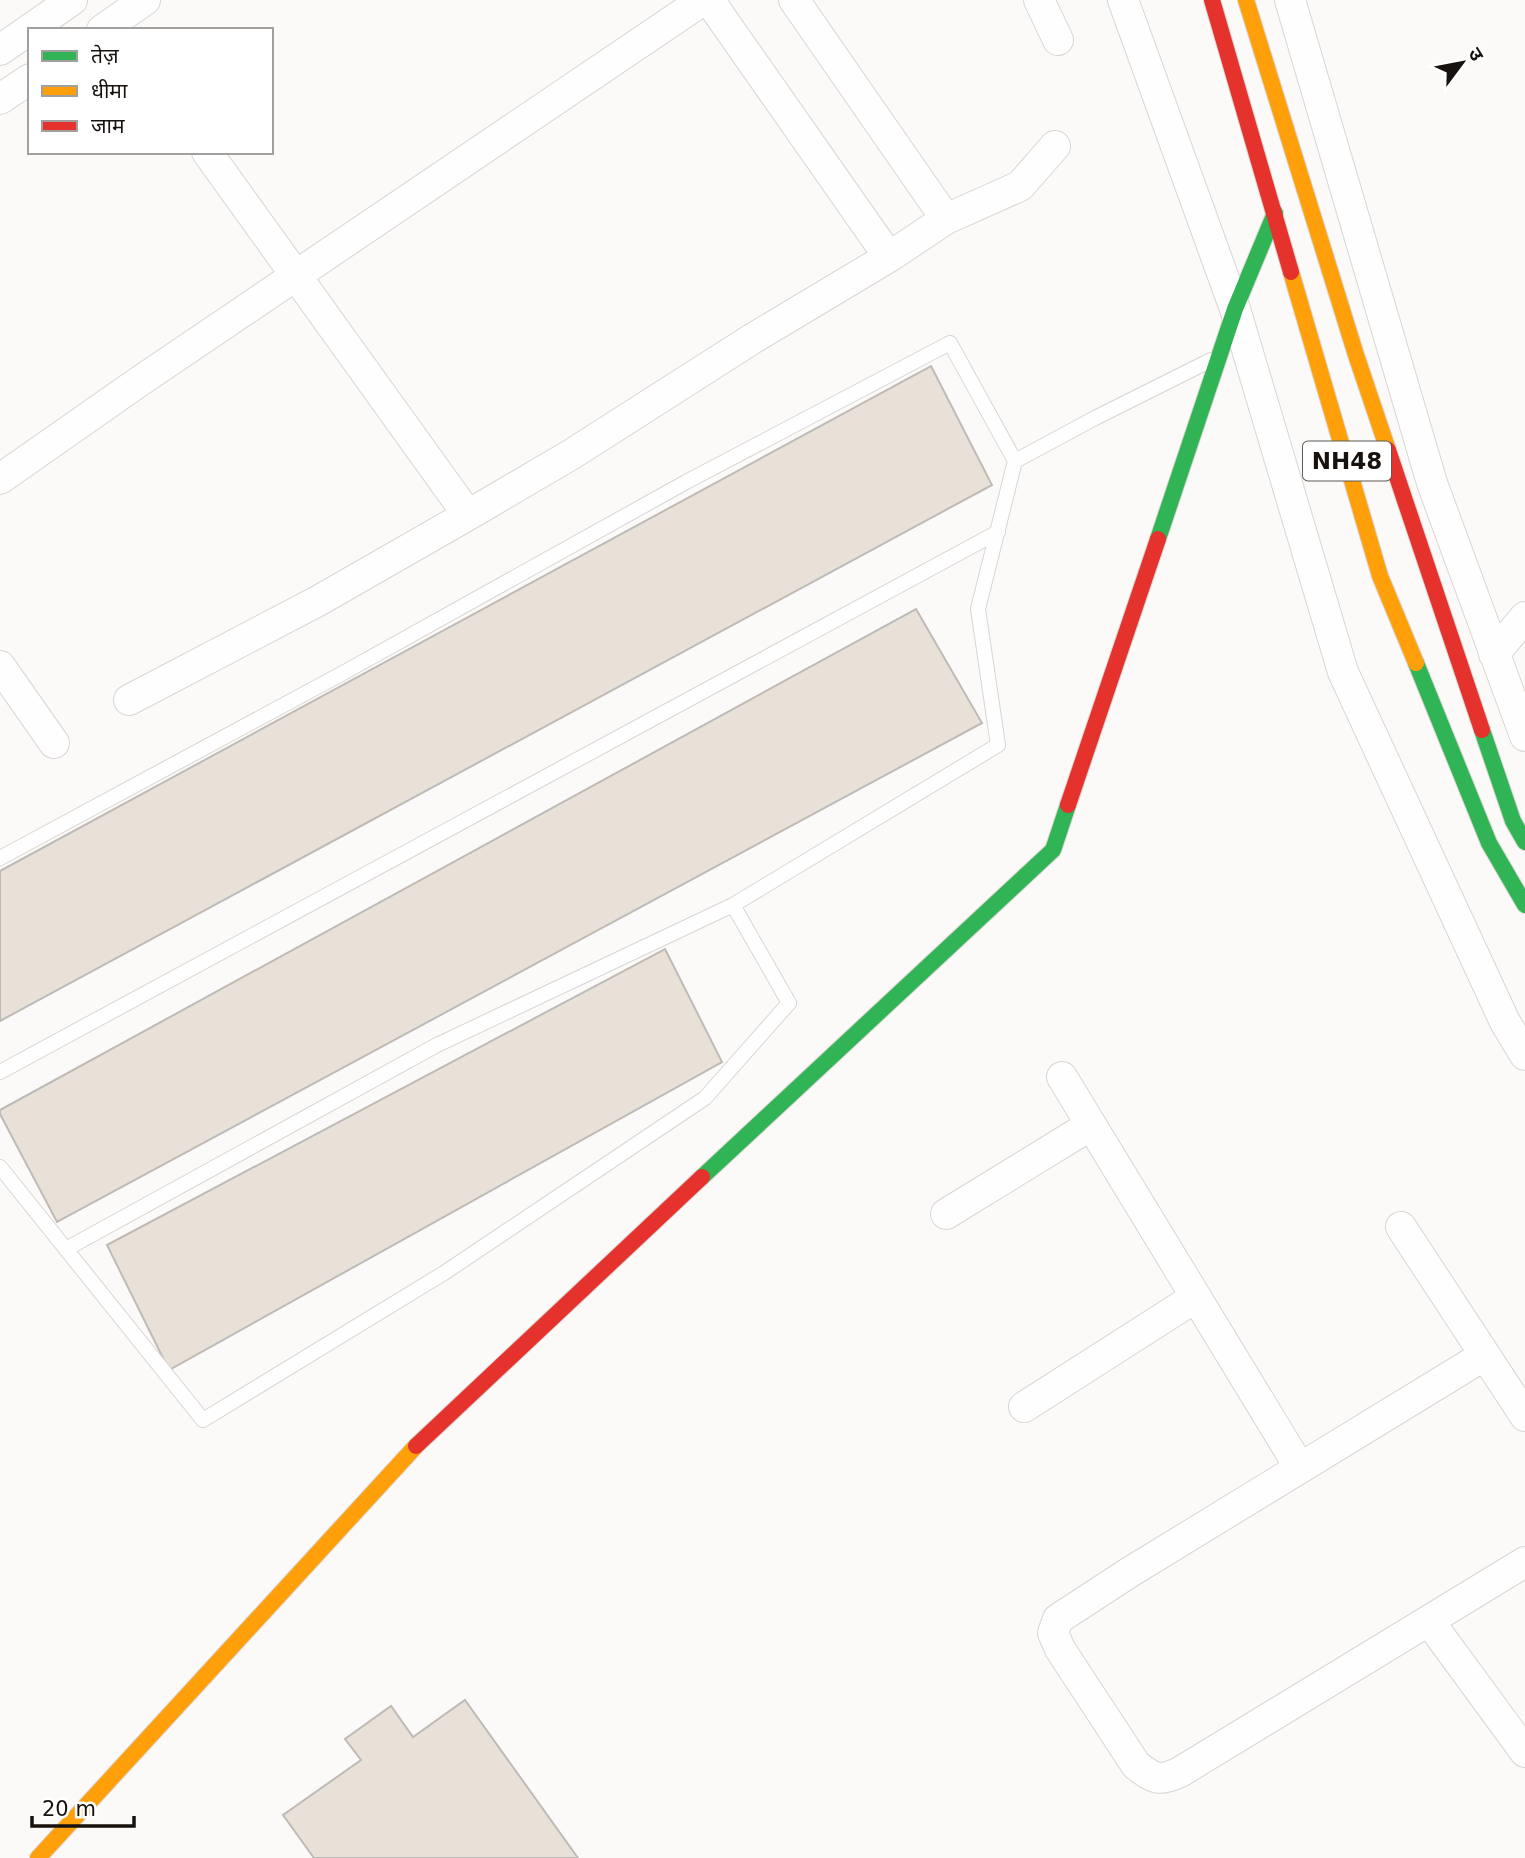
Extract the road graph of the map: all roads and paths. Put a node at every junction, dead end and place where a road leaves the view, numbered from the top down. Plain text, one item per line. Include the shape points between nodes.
1 (72, 0) edge
2 (145, 0) edge
3 (703, 0) edge
4 (709, 0) edge
5 (794, 0) edge
6 (1038, 0) edge
7 (1123, 0) edge
8 (1212, 0) edge
9 (1246, 0) edge
10 (1290, 0) edge
11 (108, 20) edge
12 (32, 28) edge
13 (28, 31) edge
14 (1058, 40) dead end
15 (0, 50) edge
16 (28, 80) edge
17 (0, 99) edge
18 (1055, 146) dead end
19 (208, 154) edge
20 (1275, 213) junction
21 (946, 219) junction
22 (889, 257) junction
23 (296, 275) junction
24 (1235, 309) junction
25 (1219, 356) junction
26 (1015, 461) junction
27 (0, 480) edge
28 (468, 515) junction
29 (998, 531) junction
30 (1525, 617) edge
31 (1494, 654) junction
32 (0, 666) edge
33 (129, 700) dead end
34 (1525, 736) edge
35 (54, 744) dead end
36 (1525, 842) edge
37 (0, 858) edge
38 (733, 905) junction
39 (1525, 905) edge
40 (1525, 1055) edge
41 (0, 1072) edge
42 (1062, 1077) dead end
43 (1091, 1125) junction
44 (0, 1167) edge
45 (946, 1214) dead end
46 (1401, 1227) dead end
47 (66, 1249) junction
48 (1196, 1297) junction
49 (1485, 1355) junction
50 (1024, 1407) dead end
51 (1525, 1416) edge
52 (1300, 1468) junction
53 (1525, 1562) edge
54 (1429, 1621) junction
55 (1525, 1752) edge
56 (38, 1858) edge

1 - 12 street
2 - 11 street
3 - 23 street
4 - 22 street
5 - 21 street
6 - 14 street
7 - 24 street
8 - 20 main road, NH48
9 - 36 main road, NH48 via 1356,355 1513,821
10 - 31 street via 1432,483
13 - 15 street
16 - 17 street
18 - 21 street via 1020,186
19 - 23 street
20 - 24 main road
20 - 39 main road, NH48 via 1380,576 1489,844
21 - 22 street
22 - 28 street
23 - 27 street
23 - 28 street
24 - 25 main road
24 - 40 street via 1343,672 1505,1022
25 - 26 lane
25 - 56 main road via 1052,850 425,1436
26 - 29 lane
26 - 37 lane via 950,343 686,482
28 - 33 street via 318,601
29 - 38 lane via 978,609 998,745
29 - 41 lane
30 - 31 street
31 - 34 street
32 - 35 street
38 - 47 lane via 437,1045
38 - 47 lane via 789,1003 705,1098 444,1273 203,1420
42 - 43 street
43 - 45 street
43 - 48 street
44 - 47 lane
46 - 49 street
48 - 50 street
48 - 52 street
49 - 51 street
49 - 52 street
52 - 54 street via 1058,1619 1053,1633 1060,1649 1136,1765 1151,1777 1164,1779 1180,1772
53 - 54 street
54 - 55 street

